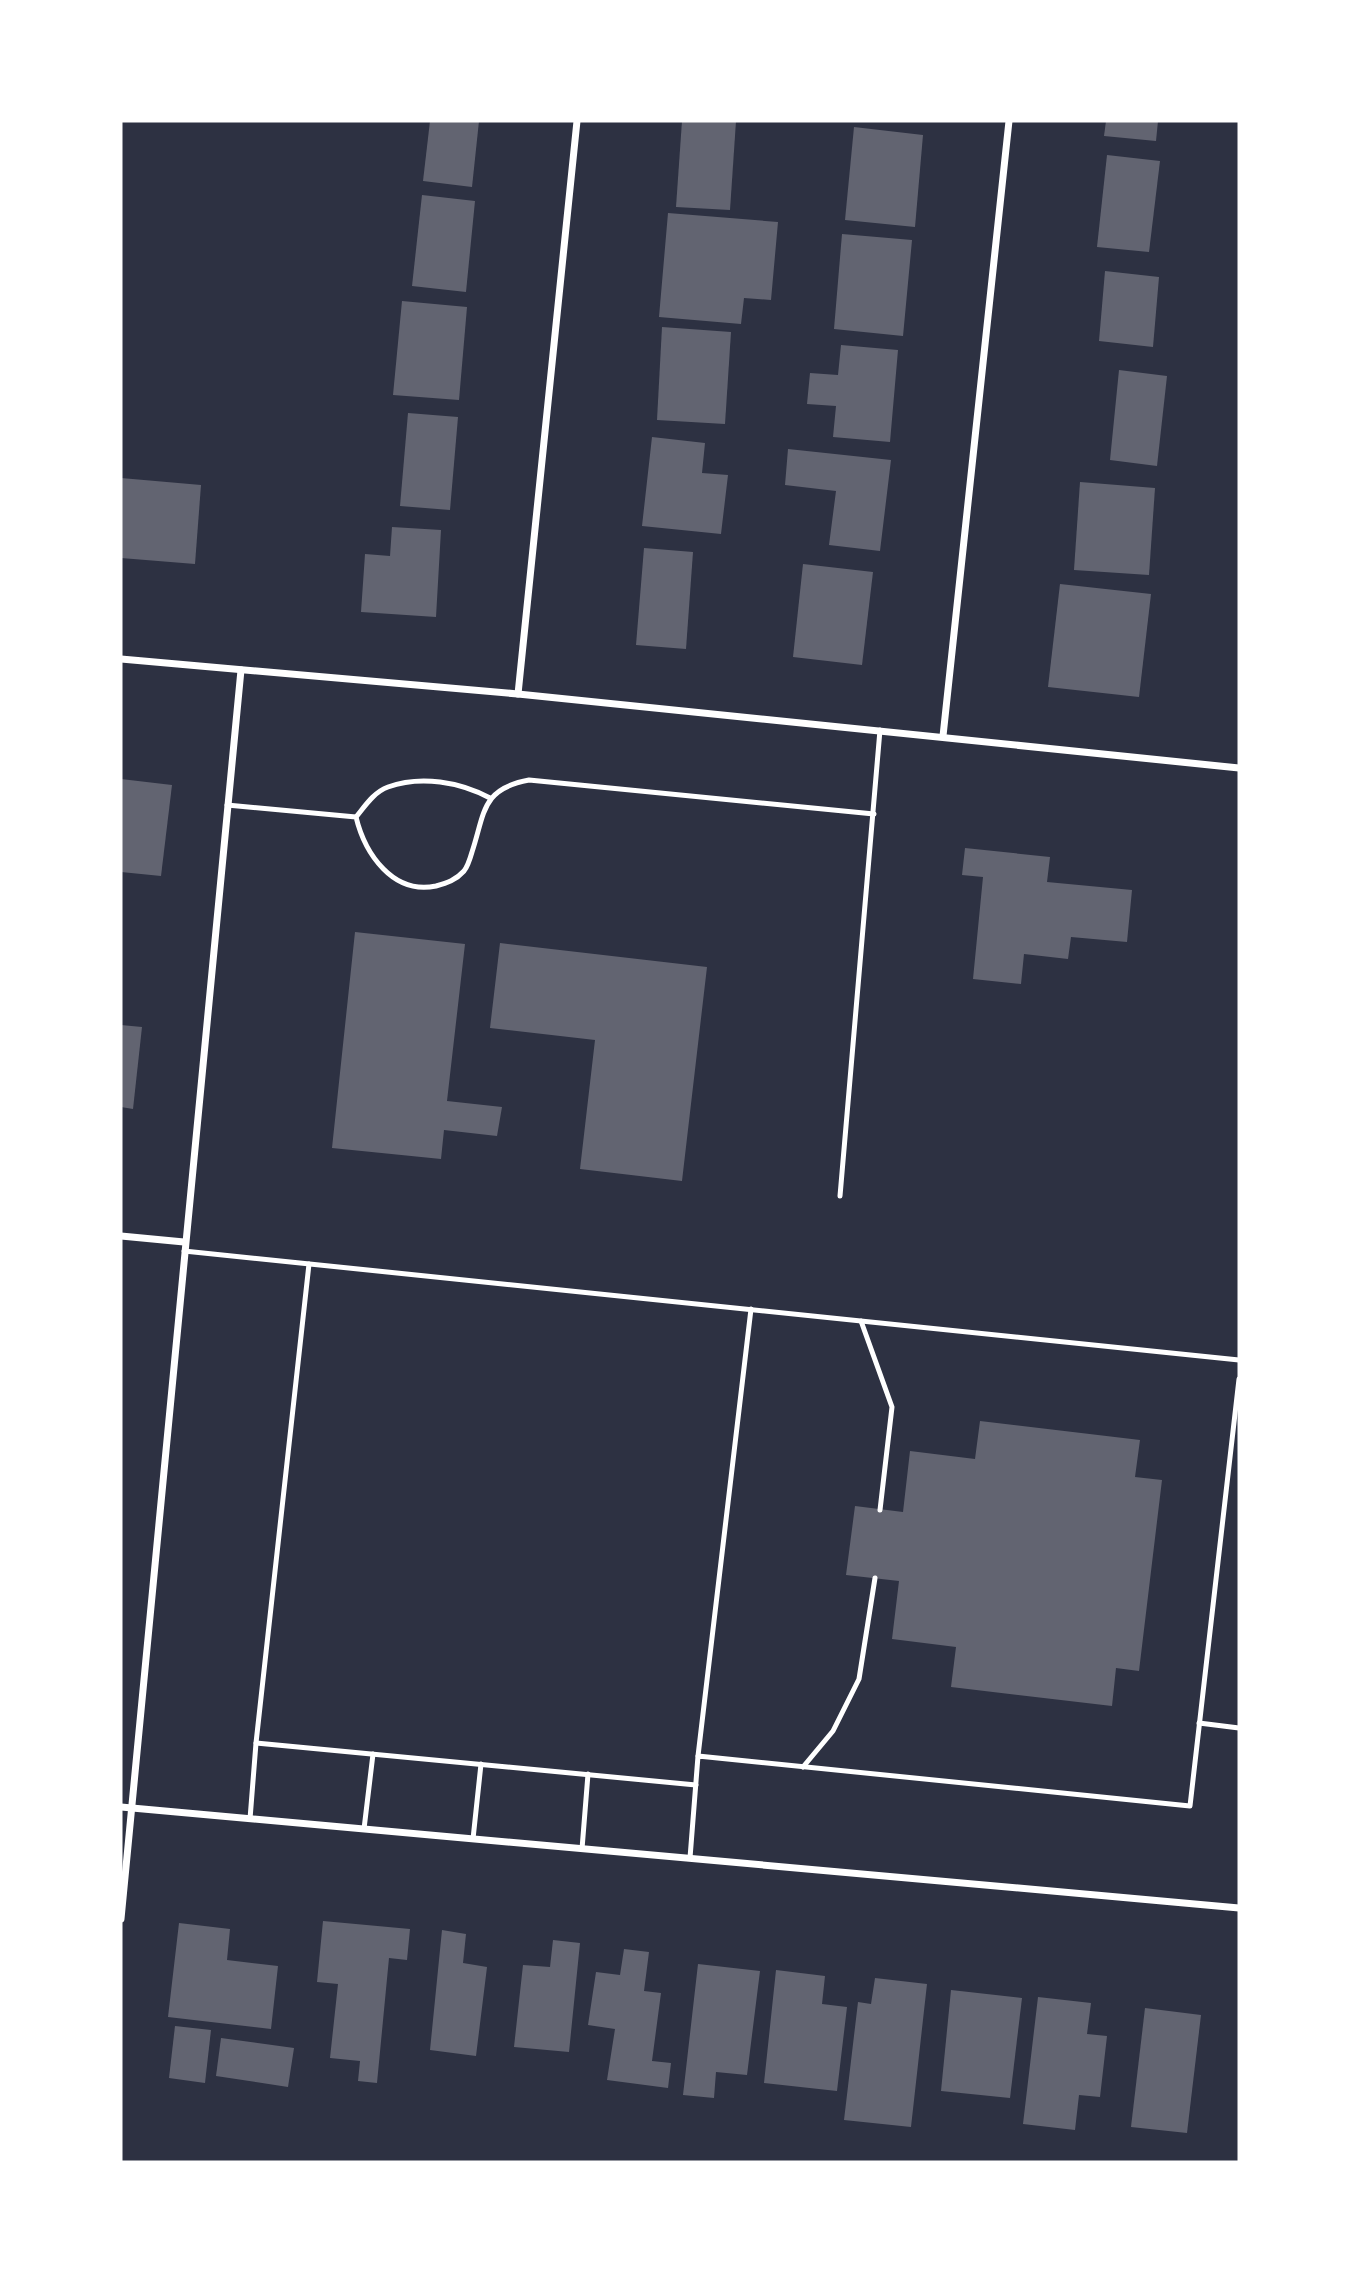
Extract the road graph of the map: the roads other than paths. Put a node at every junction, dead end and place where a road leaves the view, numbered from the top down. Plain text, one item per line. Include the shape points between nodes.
1 (577, 121) edge
2 (1009, 121) edge
3 (121, 659) edge
4 (241, 670) junction
5 (518, 694) junction
6 (880, 730) junction
7 (943, 736) junction
8 (1239, 768) edge
9 (490, 798) junction
10 (227, 805) junction
11 (874, 814) junction
12 (356, 817) junction
13 (841, 1196) dead end
14 (121, 1236) edge
15 (184, 1242) junction
16 (183, 1251) junction
17 (309, 1264) junction
18 (751, 1309) junction
19 (861, 1321) junction
20 (1239, 1360) edge
21 (1239, 1380) edge
22 (1236, 1440) edge
23 (880, 1510) dead end
24 (875, 1578) dead end
25 (1199, 1723) junction
26 (1239, 1728) edge
27 (257, 1743) junction
28 (373, 1754) junction
29 (698, 1756) junction
30 (481, 1764) junction
31 (803, 1767) junction
32 (588, 1774) junction
33 (696, 1785) junction
34 (121, 1807) edge
35 (132, 1808) junction
36 (250, 1819) junction
37 (364, 1829) junction
38 (473, 1839) junction
39 (582, 1849) junction
40 (690, 1858) junction
41 (1239, 1908) edge
42 (121, 1919) edge

1 - 5 street
2 - 7 street
3 - 4 street
4 - 5 street
4 - 10 street
5 - 6 street
6 - 7 street
6 - 11 lane
7 - 8 street
9 - 11 lane via 508,784 529,780
9 - 12 lane via 469,787 420,783 388,788
9 - 12 lane via 466,869 453,881 422,888 392,879 374,859
10 - 12 lane
10 - 15 street
11 - 13 lane
14 - 15 street
15 - 16 street
16 - 17 lane
16 - 35 street
17 - 18 lane
17 - 27 lane
18 - 19 lane
18 - 29 lane
19 - 20 lane
19 - 23 lane via 892,1407
21 - 22 lane
22 - 25 lane
24 - 31 lane via 859,1679 833,1731
25 - 26 lane
25 - 31 lane via 1190,1805
27 - 28 lane
27 - 36 lane
28 - 30 lane
28 - 37 lane
29 - 31 lane
29 - 33 lane
30 - 32 lane
30 - 38 lane
32 - 33 lane
32 - 39 lane
33 - 40 lane
34 - 35 street
35 - 36 street
35 - 42 street
36 - 37 street
37 - 38 street
38 - 39 street
39 - 40 street
40 - 41 street

